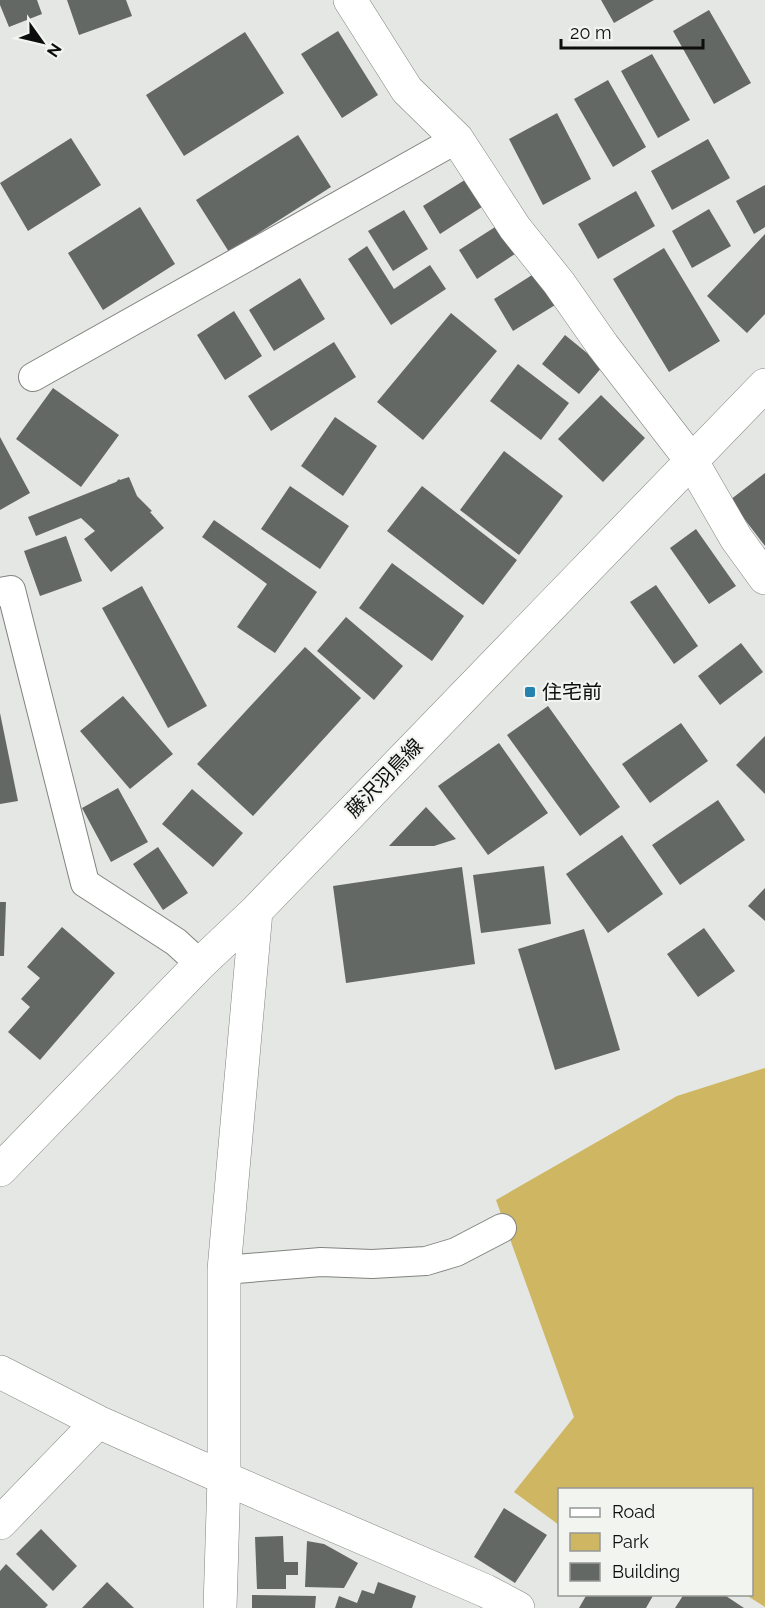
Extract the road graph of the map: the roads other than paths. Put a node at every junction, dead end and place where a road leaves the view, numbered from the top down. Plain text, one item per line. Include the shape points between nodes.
1 (350, 0) edge
2 (457, 139) junction
3 (33, 377) dead end
4 (765, 385) edge
5 (691, 460) junction
6 (765, 579) edge
7 (0, 592) edge
8 (255, 911) junction
9 (200, 964) junction
10 (0, 1170) edge
11 (502, 1228) dead end
12 (224, 1270) junction
13 (0, 1372) edge
14 (98, 1422) junction
15 (224, 1478) junction
16 (0, 1523) edge
17 (220, 1608) edge
18 (518, 1608) edge

1 - 2 street via 407,90
2 - 3 lane
2 - 5 street via 515,228
4 - 5 street, 藤沢羽鳥線
5 - 6 street
5 - 8 street, 藤沢羽鳥線
7 - 9 lane via 11,590 85,883 176,942
8 - 9 street, 藤沢羽鳥線
8 - 12 street
9 - 10 street, 藤沢羽鳥線
11 - 12 lane via 456,1252 426,1261 321,1262
12 - 15 street
13 - 14 street
14 - 15 street
14 - 16 street
15 - 17 street
15 - 18 street

